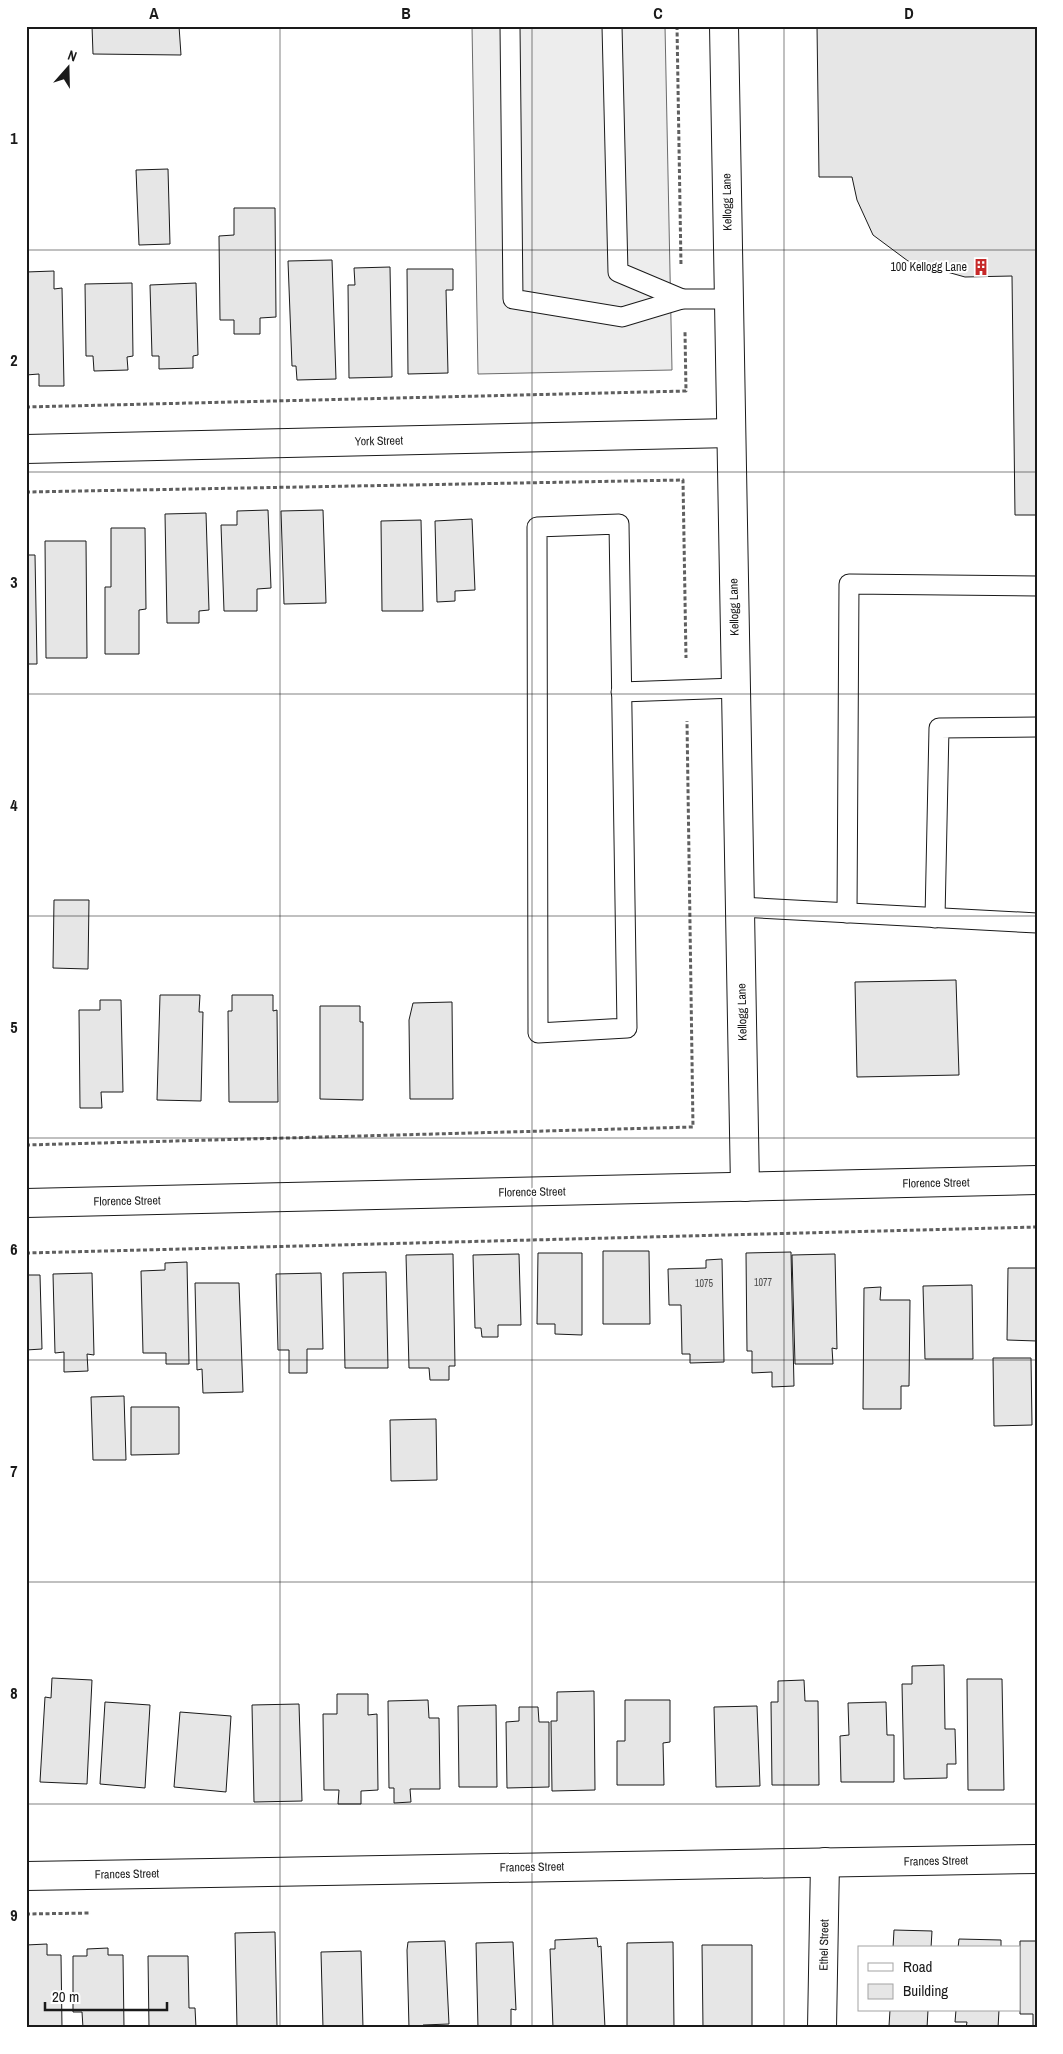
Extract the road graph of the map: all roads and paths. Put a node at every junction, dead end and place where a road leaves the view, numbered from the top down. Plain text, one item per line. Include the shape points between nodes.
1 (510, 26) edge
2 (612, 26) edge
3 (677, 26) edge
4 (724, 26) edge
5 (682, 299) junction
6 (729, 299) junction
7 (685, 328) dead end
8 (26, 407) edge
9 (732, 433) junction
10 (26, 449) edge
11 (26, 492) edge
12 (1037, 586) edge
13 (736, 688) junction
14 (686, 690) junction
15 (622, 692) junction
16 (1037, 727) edge
17 (740, 907) junction
18 (846, 913) junction
19 (935, 918) junction
20 (1037, 923) edge
21 (26, 1144) edge
22 (1037, 1180) edge
23 (745, 1187) junction
24 (26, 1203) edge
25 (1037, 1227) edge
26 (26, 1253) edge
27 (1037, 1859) edge
28 (825, 1862) junction
29 (26, 1876) edge
30 (822, 2028) edge

1 - 5 lane via 513,299 622,316
2 - 5 lane via 618,272
3 - 5 path
4 - 6 street, Kellogg Lane
5 - 6 lane
6 - 9 street, Kellogg Lane
7 - 8 path via 686,391
9 - 10 street, York Street
9 - 13 street, Kellogg Lane
11 - 14 path via 683,480
12 - 18 lane via 849,584
13 - 14 lane
13 - 17 street, Kellogg Lane
14 - 15 lane
14 - 21 path via 693,1127
15 - 15 lane via 619,524 537,527 538,1033 627,1028
16 - 19 lane via 939,728
17 - 18 lane
17 - 23 street, Kellogg Lane
18 - 19 lane
19 - 20 lane
22 - 23 street, Florence Street
23 - 24 street, Florence Street
25 - 26 path
27 - 28 street, Frances Street
28 - 29 street, Frances Street
28 - 30 street, Ethel Street

